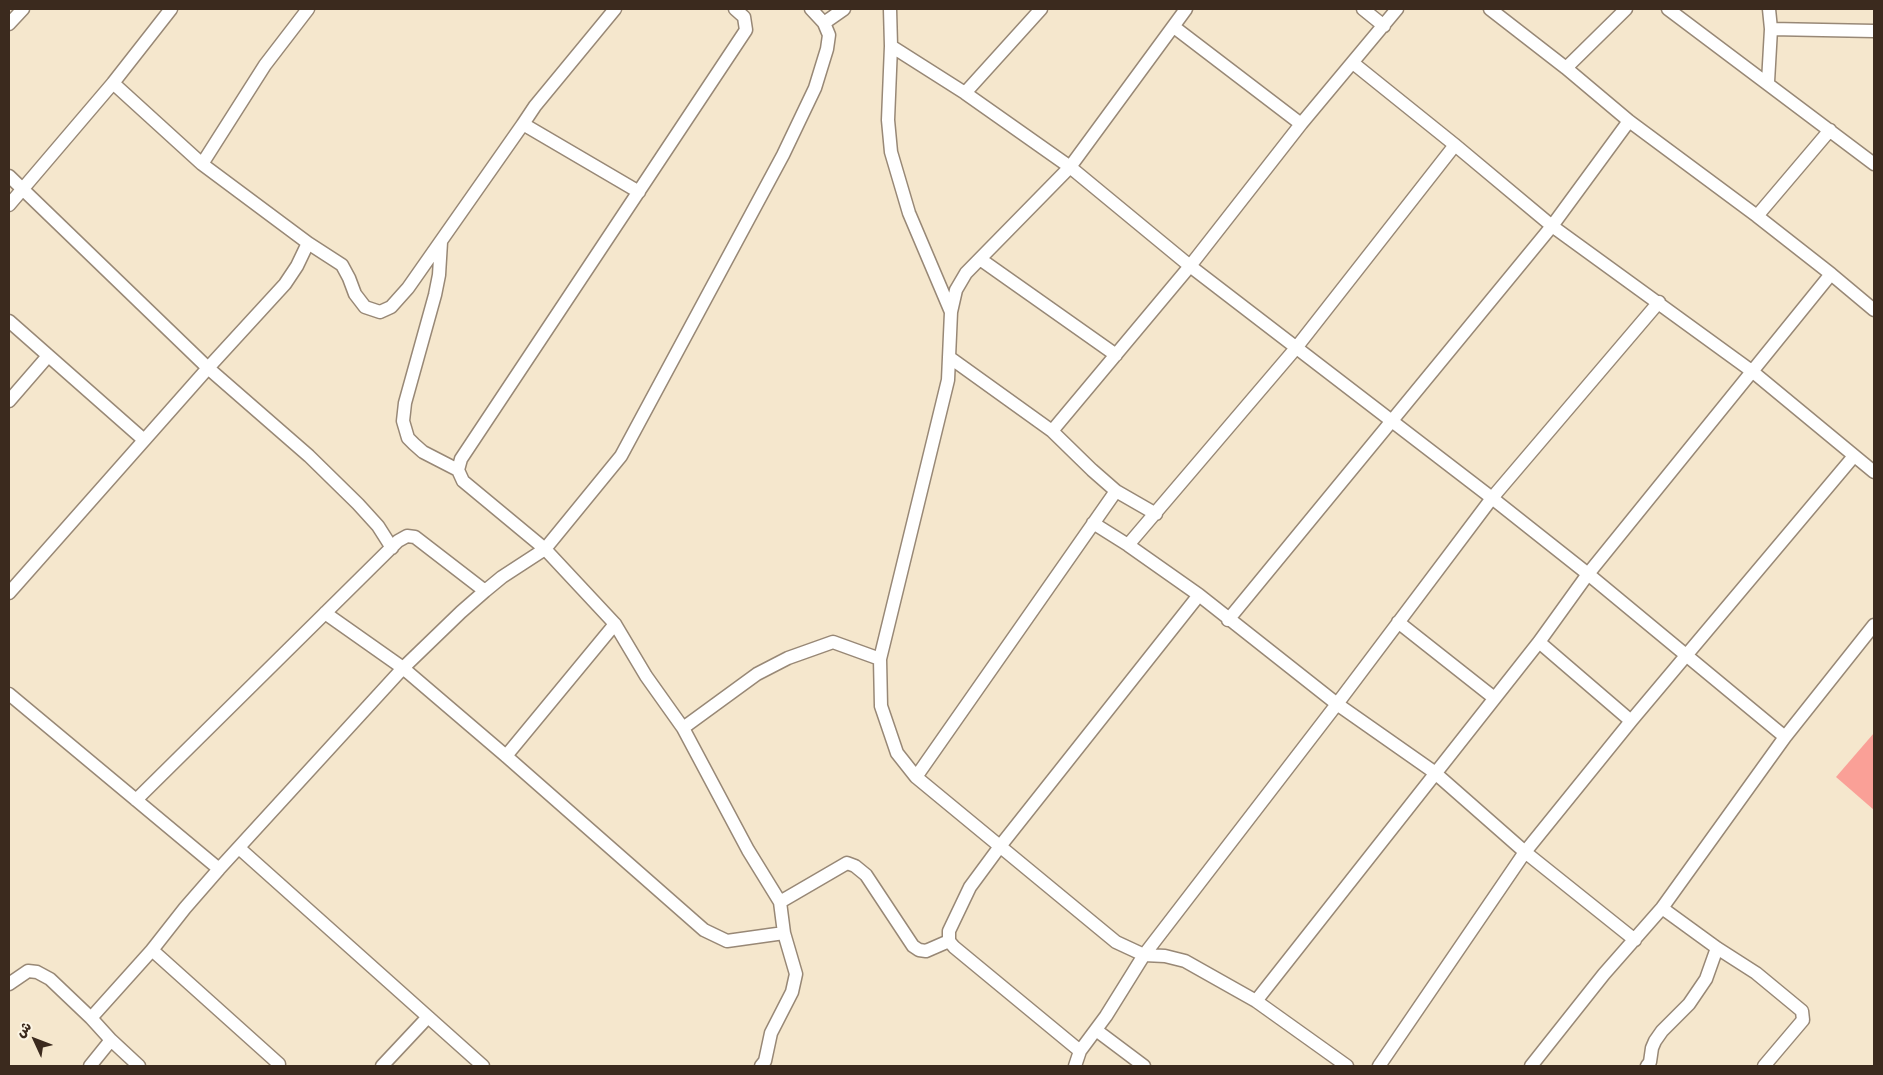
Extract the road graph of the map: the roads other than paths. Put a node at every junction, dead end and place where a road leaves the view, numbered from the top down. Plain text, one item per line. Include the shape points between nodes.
1 (23, 9) edge
2 (171, 9) edge
3 (308, 9) edge
4 (615, 9) edge
5 (735, 9) edge
6 (810, 9) edge
7 (844, 9) edge
8 (890, 9) edge
9 (1041, 9) edge
10 (1186, 9) edge
11 (1362, 9) edge
12 (1397, 9) edge
13 (1490, 9) edge
14 (1626, 9) edge
15 (1668, 9) edge
16 (1769, 9) edge
17 (824, 23) junction
18 (9, 24) edge
19 (1384, 26) junction
20 (1174, 27) junction
21 (1771, 29) junction
22 (1874, 31) edge
23 (891, 46) junction
24 (1353, 63) junction
25 (1566, 68) junction
26 (1768, 82) junction
27 (113, 83) junction
28 (965, 92) junction
29 (1629, 121) junction
30 (523, 124) junction
31 (1301, 124) junction
32 (1830, 130) junction
33 (1455, 145) junction
34 (202, 164) junction
35 (1874, 164) edge
36 (1070, 167) junction
37 (9, 176) edge
38 (23, 188) junction
39 (639, 192) junction
40 (9, 205) edge
41 (1757, 216) junction
42 (1552, 226) junction
43 (441, 242) junction
44 (308, 243) junction
45 (980, 259) junction
46 (1190, 266) junction
47 (1832, 274) junction
48 (1659, 302) junction
49 (1874, 310) edge
50 (951, 312) junction
51 (9, 320) edge
52 (1296, 348) junction
53 (1116, 355) junction
54 (48, 356) junction
55 (949, 357) junction
56 (208, 368) junction
57 (1753, 372) junction
58 (9, 401) edge
59 (1393, 422) junction
60 (1052, 431) junction
61 (144, 440) junction
62 (1854, 456) junction
63 (458, 470) junction
64 (1874, 472) edge
65 (1116, 491) junction
66 (1492, 498) junction
67 (1156, 514) junction
68 (1093, 523) junction
69 (1128, 545) junction
70 (392, 548) junction
71 (545, 549) junction
72 (1588, 574) junction
73 (485, 591) junction
74 (9, 593) edge
75 (1199, 595) junction
76 (325, 613) junction
77 (1228, 620) junction
78 (1398, 622) junction
79 (615, 624) junction
80 (1874, 625) edge
81 (1538, 642) junction
82 (1686, 655) junction
83 (880, 659) junction
84 (403, 668) junction
85 (9, 694) edge
86 (1493, 698) junction
87 (1337, 704) junction
88 (1631, 721) junction
89 (683, 728) junction
90 (1785, 737) junction
91 (506, 756) junction
92 (1434, 772) junction
93 (916, 776) junction
94 (136, 800) junction
95 (1001, 845) junction
96 (239, 848) junction
97 (1525, 852) junction
98 (219, 869) junction
99 (780, 902) junction
100 (1662, 908) junction
101 (784, 933) junction
102 (949, 940) junction
103 (1635, 940) junction
104 (1717, 948) junction
105 (152, 950) junction
106 (1144, 954) junction
107 (9, 984) edge
108 (1256, 1001) junction
109 (91, 1018) junction
110 (427, 1018) junction
111 (1096, 1030) junction
112 (111, 1040) junction
113 (1080, 1051) junction
114 (766, 1064) edge
115 (90, 1066) edge
116 (139, 1066) edge
117 (279, 1066) edge
118 (382, 1066) edge
119 (483, 1066) edge
120 (1075, 1066) edge
121 (1144, 1066) edge
122 (1347, 1066) edge
123 (1379, 1066) edge
124 (1531, 1066) edge
125 (1647, 1066) edge
126 (1764, 1066) edge

1 - 18 street
2 - 27 street
3 - 34 street via 265,65
4 - 30 street
5 - 39 street via 744,17 746,30
6 - 17 street
7 - 17 street
8 - 23 street
9 - 28 street
10 - 20 street
11 - 19 street
12 - 19 street
13 - 25 street
14 - 25 street
15 - 26 street
16 - 21 street
17 - 71 street via 829,35 815,88 783,155 621,456
19 - 24 street
20 - 31 street
20 - 36 street
21 - 22 street
21 - 26 street
23 - 28 street
23 - 50 street via 888,120 891,152 908,213
24 - 31 street
24 - 33 street
25 - 29 street
26 - 32 street
27 - 34 street
27 - 38 street
28 - 36 street
29 - 41 street
29 - 42 street
30 - 39 street
30 - 43 street
31 - 46 street
32 - 35 street
32 - 41 street
33 - 42 street
33 - 52 street
34 - 44 street
36 - 45 street
36 - 46 street
37 - 38 street
38 - 40 street
38 - 56 street
39 - 63 street via 461,459
41 - 47 street
42 - 48 street
42 - 59 street
43 - 44 street via 408,288 391,307 380,312 365,307 354,294 342,265
43 - 63 street via 435,295 403,421 408,438 414,444
44 - 56 street via 285,284
45 - 50 street via 956,290
45 - 53 street
46 - 52 street
46 - 53 street
47 - 49 street
47 - 57 street
48 - 57 street
48 - 66 street
50 - 55 street
51 - 54 street
52 - 59 street
52 - 67 street
53 - 60 street
54 - 58 street
54 - 61 street
55 - 60 street
55 - 83 street via 948,380
56 - 61 street
56 - 70 street via 309,456 378,526
57 - 62 street
57 - 72 street
59 - 66 street
59 - 77 street
60 - 65 street
61 - 74 street
62 - 64 street
62 - 82 street
63 - 71 street via 463,481
65 - 67 street
65 - 68 street
66 - 72 street
66 - 78 street
67 - 69 street
68 - 69 street
68 - 93 street
69 - 75 street
70 - 73 street via 407,536 415,537
70 - 76 street
71 - 73 street
71 - 79 street
72 - 81 street
72 - 82 street
73 - 84 street
75 - 77 street
75 - 95 street
76 - 84 street
76 - 94 street
77 - 87 street
78 - 86 street
78 - 87 street
79 - 89 street via 646,676
79 - 91 street
80 - 90 street
81 - 86 street
81 - 88 street
82 - 88 street
82 - 90 street
83 - 89 street via 833,642 788,658 757,674
83 - 93 street via 881,706 897,753
84 - 91 street
84 - 96 street
85 - 94 street
86 - 92 street
87 - 92 street
87 - 106 street
88 - 97 street
89 - 99 street via 748,850
90 - 100 street
91 - 101 street via 704,930 727,941
92 - 97 street
92 - 108 street
93 - 95 street
94 - 98 street
95 - 102 street via 970,887 949,931
95 - 106 street via 1116,942
96 - 98 street
96 - 110 street
97 - 103 street
97 - 123 street
98 - 105 street
99 - 101 street
99 - 102 street via 847,863 866,875 913,946 926,950
100 - 103 street
100 - 104 street
101 - 114 street via 796,974 792,992 772,1033
102 - 113 street
103 - 124 street
104 - 125 street via 1706,979 1689,1004 1655,1041
104 - 126 street via 1756,973 1802,1011 1803,1020
105 - 109 street
105 - 117 street
106 - 108 street via 1185,961
106 - 111 street
107 - 109 street via 28,971 37,972 50,979
108 - 122 street
109 - 112 street
110 - 118 street
110 - 119 street
111 - 113 street
111 - 121 street
112 - 115 street
112 - 116 street
113 - 120 street

